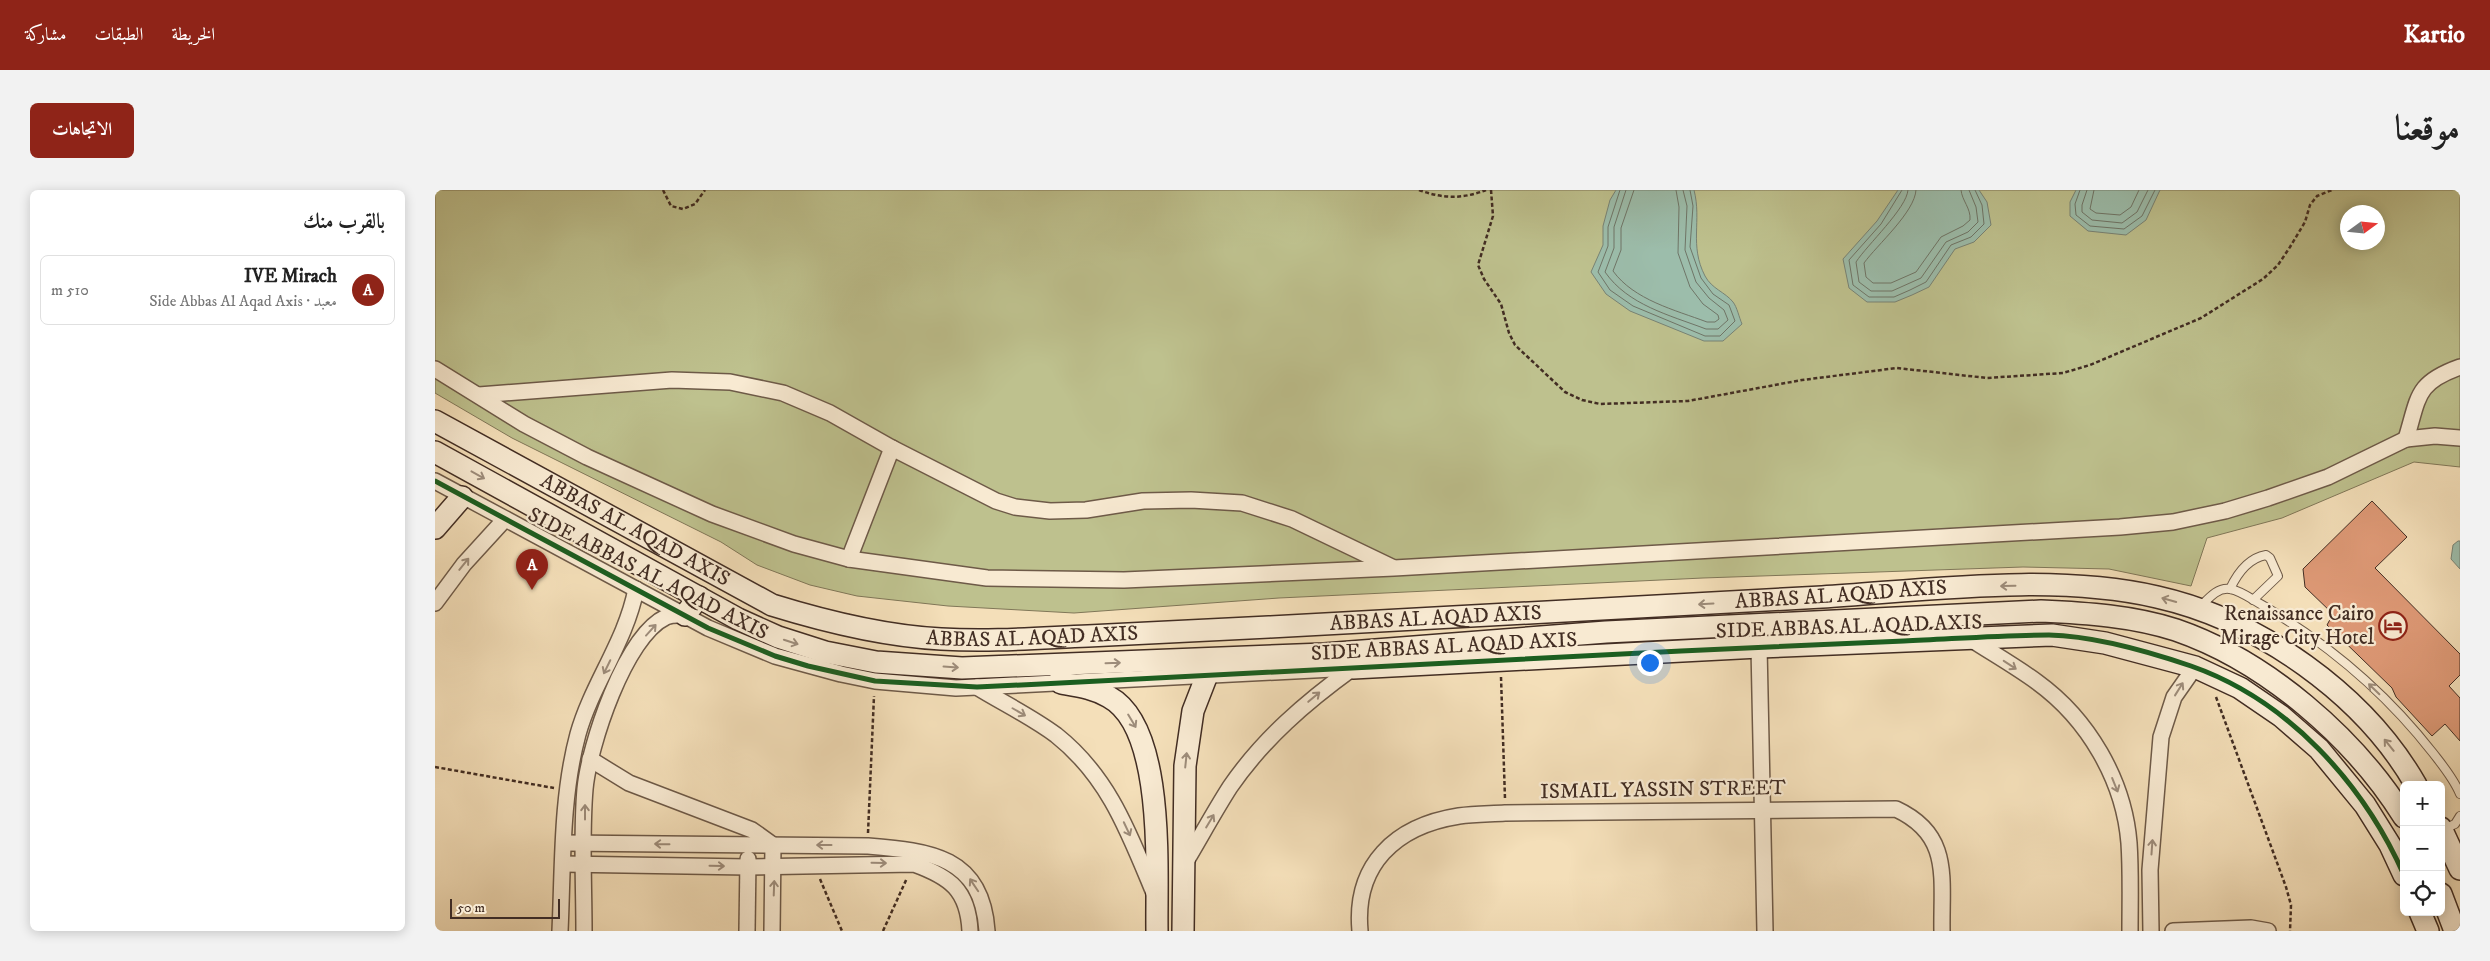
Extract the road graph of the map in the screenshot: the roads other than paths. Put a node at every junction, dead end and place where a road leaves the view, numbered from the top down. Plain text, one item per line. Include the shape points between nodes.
1 (2460, 367) edge
2 (435, 369) edge
3 (479, 395) junction
4 (435, 421) edge
5 (2460, 438) edge
6 (2406, 439) junction
7 (892, 448) junction
8 (435, 452) edge
9 (435, 481) edge
10 (462, 497) junction
11 (505, 520) junction
12 (435, 528) edge
13 (849, 559) junction
14 (1394, 568) junction
15 (636, 589) junction
16 (2230, 589) junction
17 (699, 597) junction
18 (2253, 600) junction
19 (435, 603) edge
20 (1635, 608) junction
21 (2199, 608) junction
22 (1581, 611) junction
23 (685, 615) junction
24 (1850, 620) junction
25 (1649, 630) junction
26 (1578, 634) junction
27 (1969, 638) junction
28 (1852, 643) junction
29 (1759, 647) junction
30 (615, 649) junction
31 (631, 655) junction
32 (1282, 664) junction
33 (1353, 668) junction
34 (2201, 670) junction
35 (1061, 674) junction
36 (1207, 675) junction
37 (977, 687) junction
38 (590, 759) junction
39 (2413, 781) edge
40 (2382, 786) junction
41 (2460, 794) edge
42 (2365, 805) junction
43 (1762, 810) junction
44 (2400, 811) edge
45 (2452, 823) edge
46 (564, 843) junction
47 (584, 843) junction
48 (749, 845) junction
49 (773, 845) junction
50 (1185, 863) junction
51 (563, 864) junction
52 (584, 864) junction
53 (748, 867) junction
54 (774, 867) junction
55 (2460, 869) edge
56 (2130, 870) junction
57 (2151, 870) junction
58 (2402, 871) edge
59 (1157, 898) junction
60 (2438, 916) edge
61 (560, 931) edge
62 (584, 931) edge
63 (747, 931) edge
64 (772, 931) edge
65 (970, 931) edge
66 (987, 931) edge
67 (1157, 931) edge
68 (1183, 931) edge
69 (1360, 931) edge
70 (1765, 931) edge
71 (1942, 931) edge
72 (2130, 931) edge
73 (2151, 931) edge
74 (2173, 931) edge
75 (2268, 931) edge
76 (2455, 931) edge

1 - 6 street via 2431,379 2423,388
2 - 3 street
3 - 7 street via 672,380 730,382 783,392 830,413
3 - 13 street via 525,424 645,485 794,544
4 - 22 main road, ABBAS AL AQAD AXIS via 772,605 828,622 887,634 940,639 1035,638
5 - 6 street
6 - 14 street via 2328,477 2225,511 2173,522
7 - 13 street
7 - 14 street via 996,500 1015,506 1050,511 1086,510 1143,501 1242,502 1292,519
8 -> 17 main road, ABBAS AL AQAD AXIS
9 - 10 street, SIDE ABBAS AL AQAD AXIS
10 - 11 street, SIDE ABBAS AL AQAD AXIS
10 - 12 main road
11 - 15 street, SIDE ABBAS AL AQAD AXIS
19 -> 11 street via 469,558
13 - 14 street via 987,578 1064,581
15 - 23 street, SIDE ABBAS AL AQAD AXIS
15 - 30 street
16 - 18 lane
16 - 18 lane via 2242,569 2266,555 2278,576
16 - 21 lane via 2219,590
17 - 23 main road
17 -> 35 main road, ABBAS AL AQAD AXIS via 778,638 825,652 876,662
41 -> 18 lane via 2424,742 2358,674 2321,644
21 -> 20 main road, ABBAS AL AQAD AXIS via 2129,591 2059,585
20 - 22 main road, ABBAS AL AQAD AXIS
20 - 25 main road via 1633,617 1645,623
39 -> 21 main road, ABBAS AL AQAD AXIS via 2392,748 2345,697 2275,646
22 - 26 main road via 1587,624
31 -> 23 street via 652,627 666,616
23 - 37 street, SIDE ABBAS AL AQAD AXIS via 775,656 841,674 875,681
24 - 25 main road, ABBAS AL AQAD AXIS
24 - 28 main road
24 - 40 main road, ABBAS AL AQAD AXIS via 2041,611 2101,615 2175,630 2245,662 2282,687 2317,716
25 - 26 main road, ABBAS AL AQAD AXIS
26 - 32 main road, ABBAS AL AQAD AXIS
27 - 28 main road, SIDE ABBAS AL AQAD AXIS
27 - 34 main road, SIDE ABBAS AL AQAD AXIS via 2061,636 2131,648
27 -> 56 street via 2038,683 2064,706 2087,734 2106,762 2121,800 2129,842
28 - 29 main road, SIDE ABBAS AL AQAD AXIS
29 - 33 main road, SIDE ABBAS AL AQAD AXIS
29 - 43 street
30 - 31 street
30 -> 46 street via 581,725 568,790
31 - 38 street via 600,724
32 - 33 street, SIDE ABBAS AL AQAD AXIS
35 -> 32 main road, ABBAS AL AQAD AXIS
32 - 36 street, SIDE ABBAS AL AQAD AXIS
50 -> 33 street via 1231,787 1257,753 1305,705
34 - 42 main road, SIDE ABBAS AL AQAD AXIS via 2261,701 2294,726 2319,749
57 -> 34 street via 2161,737 2174,697
35 - 36 street, SIDE ABBAS AL AQAD AXIS
35 - 37 street, SIDE ABBAS AL AQAD AXIS
35 -> 59 main road via 1110,697 1130,716 1143,742 1150,770 1155,820
50 -> 36 main road via 1185,766 1193,711
37 -> 59 street via 1054,734 1093,770 1109,792
47 -> 38 street via 585,790
38 - 49 street via 629,783 751,830
40 - 42 main road
40 - 44 main road, ABBAS AL AQAD AXIS
42 - 58 main road, SIDE ABBAS AL AQAD AXIS
43 - 69 street, ISMAIL YASSIN STREET via 1505,813 1459,816 1434,822 1395,840 1377,858 1365,880 1359,905
43 - 70 street
43 - 71 street, ISMAIL YASSIN STREET via 1896,809 1914,817 1928,831 1937,848 1941,867
45 - 55 main road
46 - 47 street
46 - 51 street
48 -> 47 street
47 - 52 street
48 - 49 street
48 - 53 street
49 - 54 street
66 -> 49 street via 986,914 977,888 960,868 939,856 913,849 868,846
50 - 68 main road
51 - 52 street
51 - 61 street
52 -> 53 street
52 - 62 street
53 - 54 street
53 - 63 street
64 -> 54 street
54 -> 65 street via 914,864 952,882 964,899
56 - 57 street
56 - 72 street
57 - 73 street
59 - 67 main road
60 - 76 main road
74 - 75 street via 2251,928

